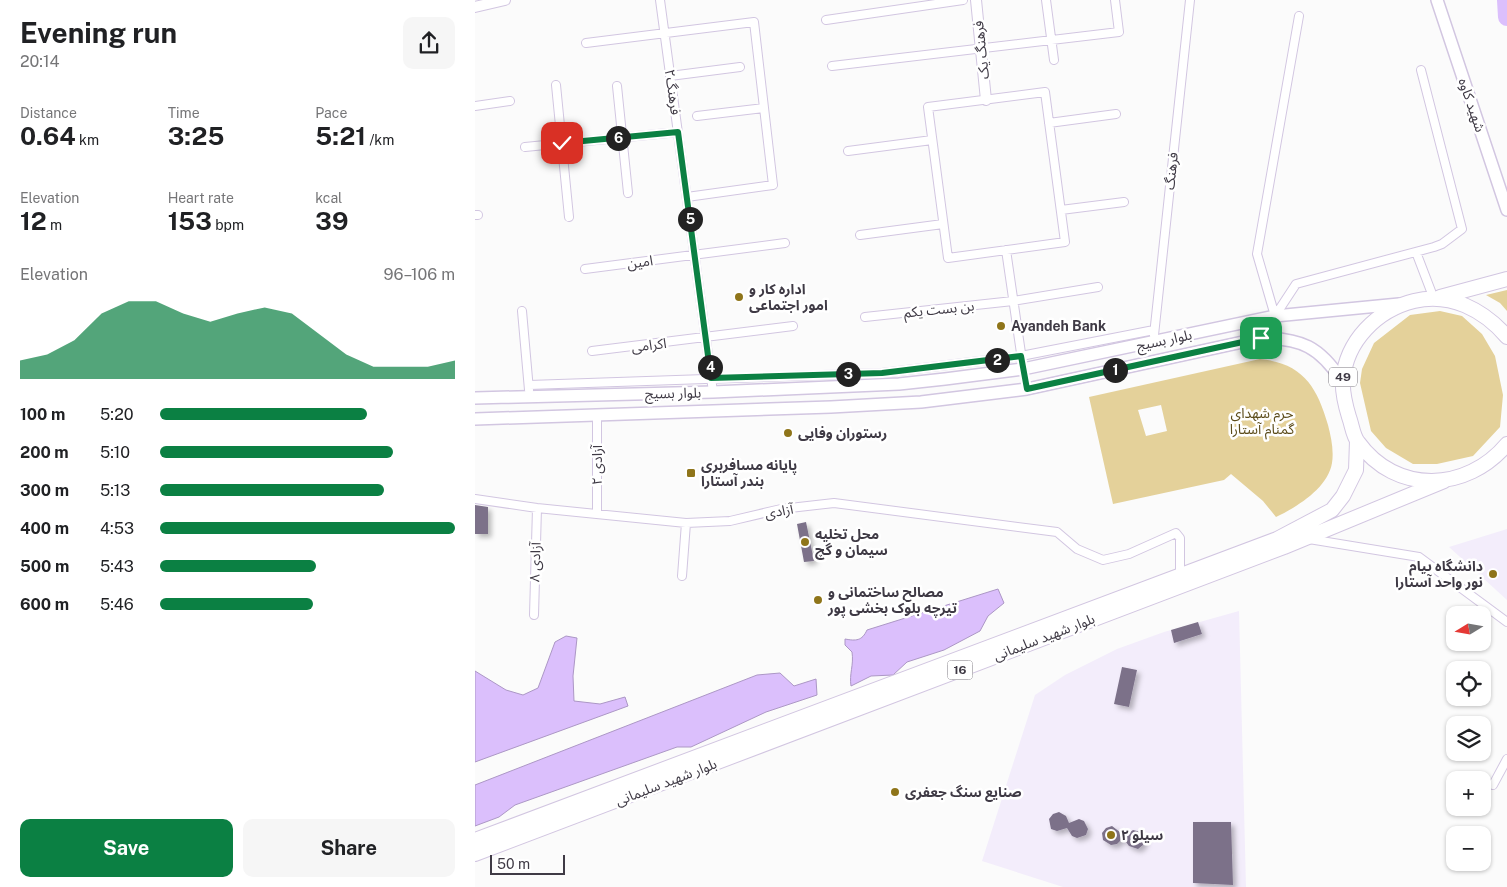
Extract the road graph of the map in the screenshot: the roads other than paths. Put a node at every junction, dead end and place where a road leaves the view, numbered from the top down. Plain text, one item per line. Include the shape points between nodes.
1 (505, 0) edge
2 (660, 0) edge
3 (963, 0) edge
4 (975, 0) edge
5 (1046, 0) edge
6 (1115, 0) edge
7 (1190, 0) edge
8 (1437, 0) edge
9 (475, 7) edge
10 (1299, 16) dead end
11 (826, 20) dead end
12 (665, 34) junction
13 (1051, 41) junction
14 (587, 43) dead end
15 (981, 49) junction
16 (1053, 60) dead end
17 (832, 66) dead end
18 (740, 67) dead end
19 (1421, 70) dead end
20 (671, 76) junction
21 (556, 85) dead end
22 (617, 86) dead end
23 (986, 100) junction
24 (509, 101) dead end
25 (475, 106) edge
26 (764, 108) junction
27 (1116, 114) dead end
28 (697, 116) dead end
29 (1049, 123) junction
30 (678, 132) junction
31 (623, 137) junction
32 (932, 140) junction
33 (562, 143) junction
34 (525, 147) dead end
35 (848, 151) dead end
36 (628, 193) dead end
37 (687, 197) junction
38 (1124, 202) dead end
39 (1061, 210) junction
40 (1507, 210) edge
41 (569, 217) dead end
42 (943, 224) junction
43 (860, 235) dead end
44 (785, 243) dead end
45 (1007, 250) junction
46 (1417, 252) junction
47 (694, 254) junction
48 (585, 269) dead end
49 (1507, 279) edge
50 (1098, 287) dead end
51 (1434, 299) junction
52 (1013, 301) junction
53 (1403, 304) junction
54 (522, 311) dead end
55 (1275, 316) junction
56 (865, 317) dead end
57 (793, 326) dead end
58 (1154, 330) junction
59 (1507, 337) edge
60 (706, 338) junction
61 (1153, 342) junction
62 (593, 351) dead end
63 (1021, 356) junction
64 (1023, 369) junction
65 (711, 378) junction
66 (1342, 381) junction
67 (1027, 389) junction
68 (529, 391) junction
69 (713, 392) junction
70 (475, 398) edge
71 (597, 416) junction
72 (475, 420) edge
73 (1357, 441) junction
74 (1507, 444) edge
75 (1507, 457) edge
76 (1489, 463) junction
77 (1444, 481) junction
78 (475, 499) edge
79 (537, 508) junction
80 (597, 513) junction
81 (686, 523) junction
82 (1305, 538) junction
83 (1180, 574) junction
84 (682, 576) dead end
85 (534, 615) dead end
86 (1507, 622) edge
87 (1507, 759) edge
88 (1493, 785) dead end
89 (475, 840) edge
90 (475, 854) edge

1 - 9 street
2 - 12 street, فرهنگ۲
3 - 11 street
4 - 15 street, فرهنگ یک
5 - 13 street
6 - 13 street via 1119,32
7 - 58 street, فرهنگ
8 - 40 main road, شهید کاوه
10 - 55 street via 1257,254
12 - 14 street
12 - 20 street, فرهنگ۲
12 - 26 street via 754,22
13 - 15 street
13 - 16 street
15 - 17 street
15 - 23 street, فرهنگ یک
18 - 20 street
19 - 46 street via 1462,229 1442,244
20 - 30 street, فرهنگ۲
21 - 33 street
22 - 31 street
23 - 29 street via 1045,92
23 - 32 street via 927,108
24 - 25 street
26 - 28 street
26 - 37 street via 773,185
27 - 29 street
29 - 39 street
30 - 31 street
30 - 37 street, فرهنگ۲
31 - 33 street
31 - 36 street
32 - 35 street
32 - 42 street
33 - 34 street
33 - 41 street
37 - 47 street, فرهنگ۲
38 - 39 street
39 - 45 street via 1065,242
42 - 43 street
42 - 45 street via 948,258
44 - 47 street, امین
45 - 52 street
46 - 51 street
46 - 55 street via 1296,284
47 - 48 street, امین
47 - 60 street, فرهنگ۲
49 - 51 highway, 49
50 - 52 street, بن بست یکم
51 - 53 highway, 49
51 - 59 highway, 49 via 1456,301 1476,309
52 - 56 street, بن بست یکم
52 - 63 street
53 - 55 main road, بلوار بسیج / 49
53 - 66 highway, 49 via 1380,316 1361,334 1348,356
54 - 68 street
55 - 61 main road, بلوار بسیج / 49
57 - 60 street, اکرامی
58 - 61 street, فرهنگ
58 - 63 street
60 - 62 street, اکرامی
60 - 65 street, فرهنگ۲
61 - 64 main road, بلوار بسیج / 49
63 - 64 street
63 - 65 street via 882,373
64 - 67 main road
64 - 69 main road, بلوار بسیج / 49 via 899,384
65 - 68 street
65 - 69 street, فرهنگ۲
66 - 67 main road, بلوار بسیج / 49 via 1329,360 1303,344 1284,338 1261,338
66 - 73 highway, 49 via 1347,412
67 - 71 main road, بلوار بسیج / 49 via 888,405
68 - 69 main road, بلوار بسیج / 49
68 - 70 main road, بلوار بسیج / 49
71 - 72 main road, بلوار بسیج / 49
71 - 80 street, آزادی ۲
73 - 77 highway, 49 via 1373,460 1395,473 1419,481
73 - 83 highway, بلوار شهید سلیمانی / 16 via 1356,470 1332,510 1277,539
74 - 76 highway, 49
75 - 76 highway, 49
76 - 77 highway, 49 via 1468,475
77 - 82 highway, بلوار شهید سلیمانی / 16
78 - 79 street, آزادی
79 - 80 street, آزادی
79 - 85 street, آزادی ۸
80 - 81 street, آزادی
81 - 83 street, آزادی via 730,521 781,509 834,503 1057,532 1077,549 1103,560 1129,554 1176,533 1181,545
81 - 84 street
82 - 86 street via 1419,557
82 - 90 highway, بلوار شهید سلیمانی / 16
83 - 89 highway, بلوار شهید سلیمانی / 16
87 - 88 street

